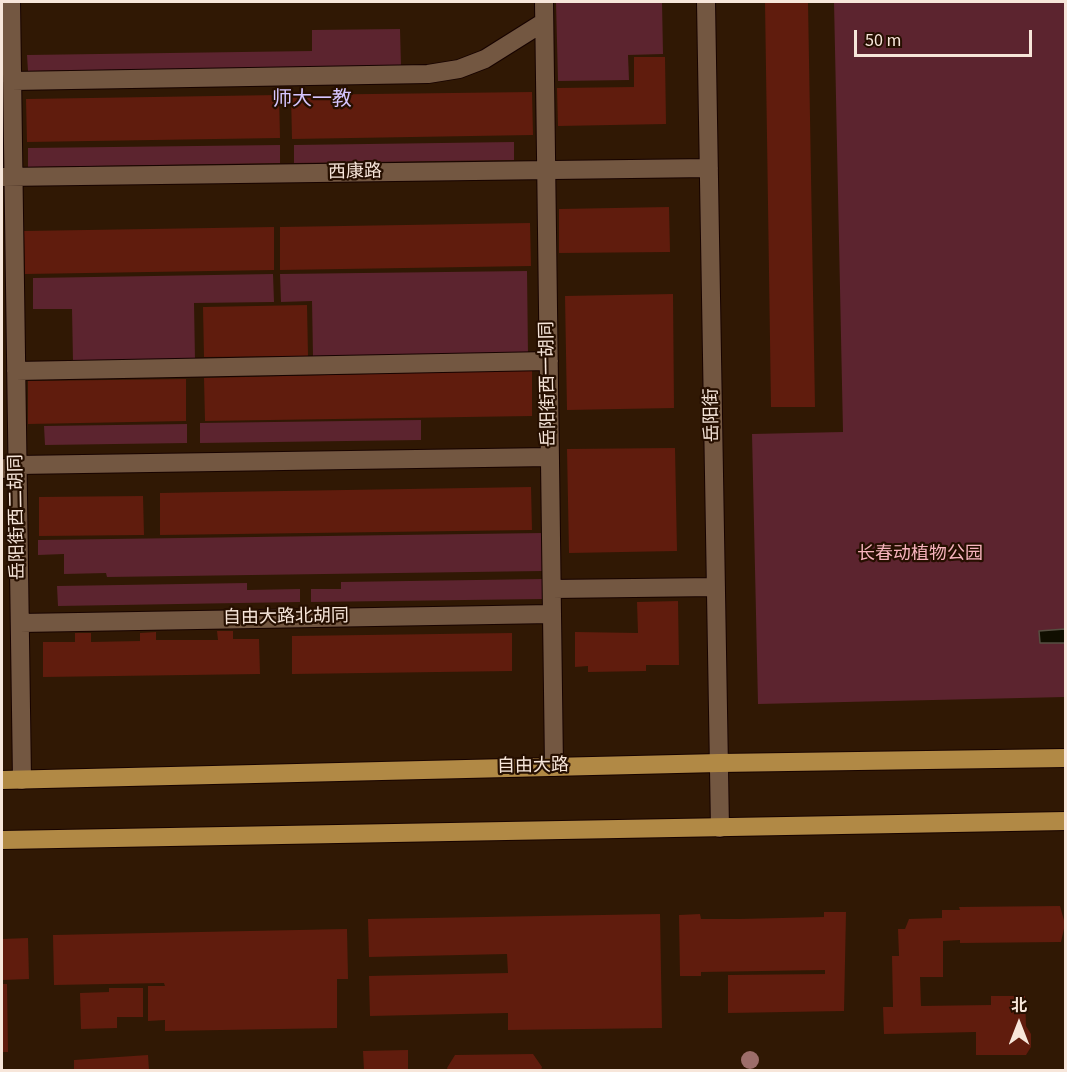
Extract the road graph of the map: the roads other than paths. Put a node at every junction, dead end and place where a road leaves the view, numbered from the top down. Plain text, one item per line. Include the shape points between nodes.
1 (11, 2) edge
2 (544, 2) edge
3 (706, 2) edge
4 (544, 22) junction
5 (12, 81) junction
6 (709, 168) junction
7 (546, 171) junction
8 (7, 177) edge
9 (549, 361) junction
10 (16, 371) junction
11 (550, 457) junction
12 (10, 467) edge
13 (716, 587) junction
14 (552, 589) junction
15 (552, 614) junction
16 (20, 623) junction
17 (1065, 758) edge
18 (719, 763) junction
19 (554, 767) junction
20 (2, 780) edge
21 (22, 780) junction
22 (1065, 821) edge
23 (720, 828) junction
24 (2, 840) edge

1 - 5 street, 岳阳街西二胡同
2 - 4 street, 岳阳街西一胡同
3 - 6 street, 岳阳街
4 - 5 street via 485,59 459,69 428,74
4 - 7 street, 岳阳街西一胡同
5 - 8 street, 岳阳街西二胡同
6 - 7 street, 西康路
6 - 13 street, 岳阳街
7 - 8 street, 西康路
7 - 9 street, 岳阳街西一胡同
8 - 10 street, 岳阳街西二胡同
9 - 10 street
9 - 11 street, 岳阳街西一胡同
10 - 12 street, 岳阳街西二胡同
11 - 12 street
11 - 14 street, 岳阳街西一胡同
12 - 16 street, 岳阳街西二胡同
13 - 14 street
13 - 18 street, 岳阳街
14 - 15 street, 岳阳街西一胡同
15 - 16 street, 自由大路北胡同
15 - 19 street, 岳阳街西一胡同
16 - 21 street, 岳阳街西二胡同
17 - 18 main road, 自由大路
18 - 19 main road, 自由大路
18 - 23 street, 岳阳街
19 - 21 main road, 自由大路
20 - 21 main road, 自由大路
22 - 23 main road
23 - 24 main road

